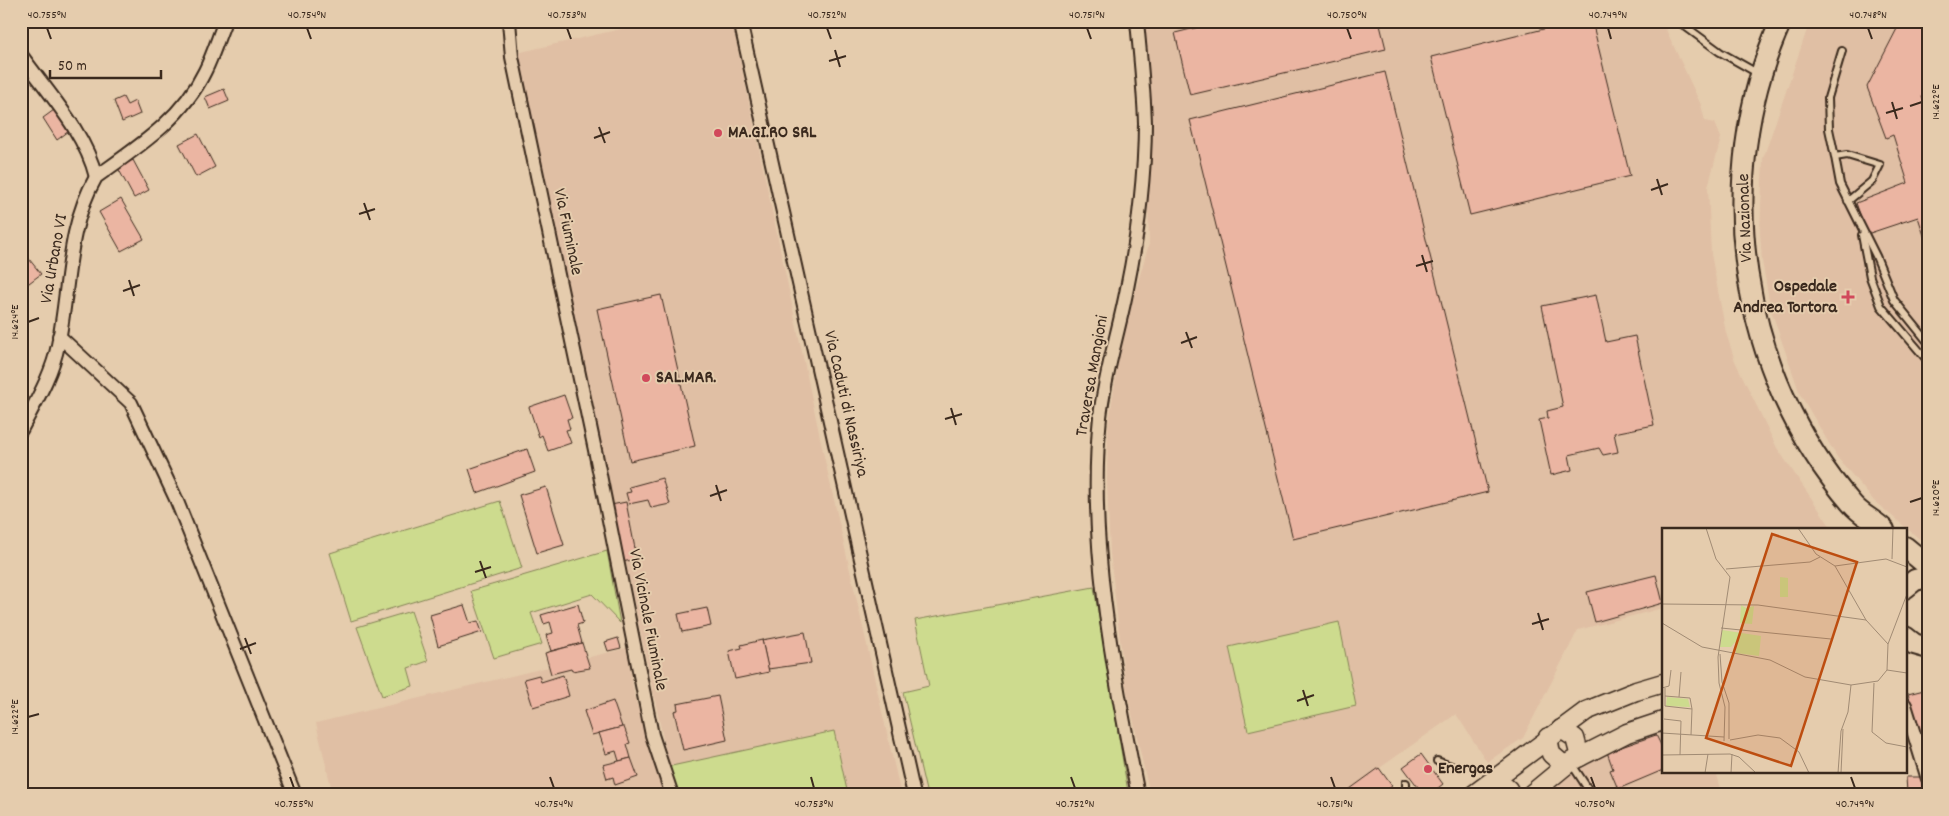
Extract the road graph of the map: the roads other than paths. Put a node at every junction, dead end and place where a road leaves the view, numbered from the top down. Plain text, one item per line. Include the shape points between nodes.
1 (225, 21) edge
2 (509, 21) edge
3 (740, 21) edge
4 (1137, 21) edge
5 (1678, 21) edge
6 (1781, 21) edge
7 (1842, 51) dead end
8 (21, 55) edge
9 (1760, 75) junction
10 (1835, 157) junction
11 (96, 177) junction
12 (1848, 201) junction
13 (1860, 228) junction
14 (59, 336) junction
15 (1928, 342) edge
16 (1928, 361) edge
17 (21, 430) edge
18 (596, 450) joint
19 (1860, 512) junction
20 (1869, 528) edge
21 (1881, 528) edge
22 (1906, 548) edge
23 (1928, 566) edge
24 (1928, 577) edge
25 (1906, 587) edge
26 (1906, 638) edge
27 (1919, 649) edge
28 (1662, 683) edge
29 (1906, 708) edge
30 (1662, 721) edge
31 (1554, 733) junction
32 (1437, 761) dead end
33 (1572, 762) junction
34 (1451, 766) dead end
35 (1928, 779) edge
36 (1406, 783) dead end
37 (1485, 789) edge
38 (295, 795) edge
39 (672, 795) edge
40 (914, 795) edge
41 (1138, 795) edge
42 (1406, 795) edge
43 (1511, 795) edge
44 (1530, 795) edge
45 (1592, 795) edge

1 - 11 street via 204,72 184,104 152,137
2 - 18 street, Via Fiuminale via 512,57
3 - 40 street, Via Caduti di Nassiriya
4 - 41 street, Traversa Mangioni via 1145,124 1141,190 1128,282 1100,416 1096,472 1102,569 1118,691
5 - 9 lane via 1720,52
6 - 9 main road, Via Nazionale
7 - 10 lane via 1828,98 1829,129
8 - 11 street via 84,144
9 - 19 main road, Via Nazionale via 1749,116 1744,170 1743,239 1749,285 1774,374 1808,443
10 - 12 lane via 1840,184
10 - 12 lane via 1847,155 1880,165 1872,181
11 - 14 street, Via Urbano VI via 76,225
12 - 13 lane
13 - 15 lane via 1876,256 1894,300
13 - 16 lane via 1870,276 1881,306
14 - 17 street, Via Urbano VI via 45,383
14 - 38 street via 130,403 176,499
18 - 39 street, Via Vicinale Fiuminale via 652,735
19 - 20 main road, Via Nazionale
19 - 21 main road, Via Nazionale
22 - 23 main road
24 - 25 main road via 1915,580
26 - 27 main road
28 - 31 street via 1586,711
29 - 35 street
30 - 33 street via 1627,733
31 - 33 street via 1551,754
31 - 33 street via 1575,738
31 - 37 street
32 - 34 lane
33 - 44 street
33 - 45 lane
36 - 42 lane
37 - 43 street via 1508,789

